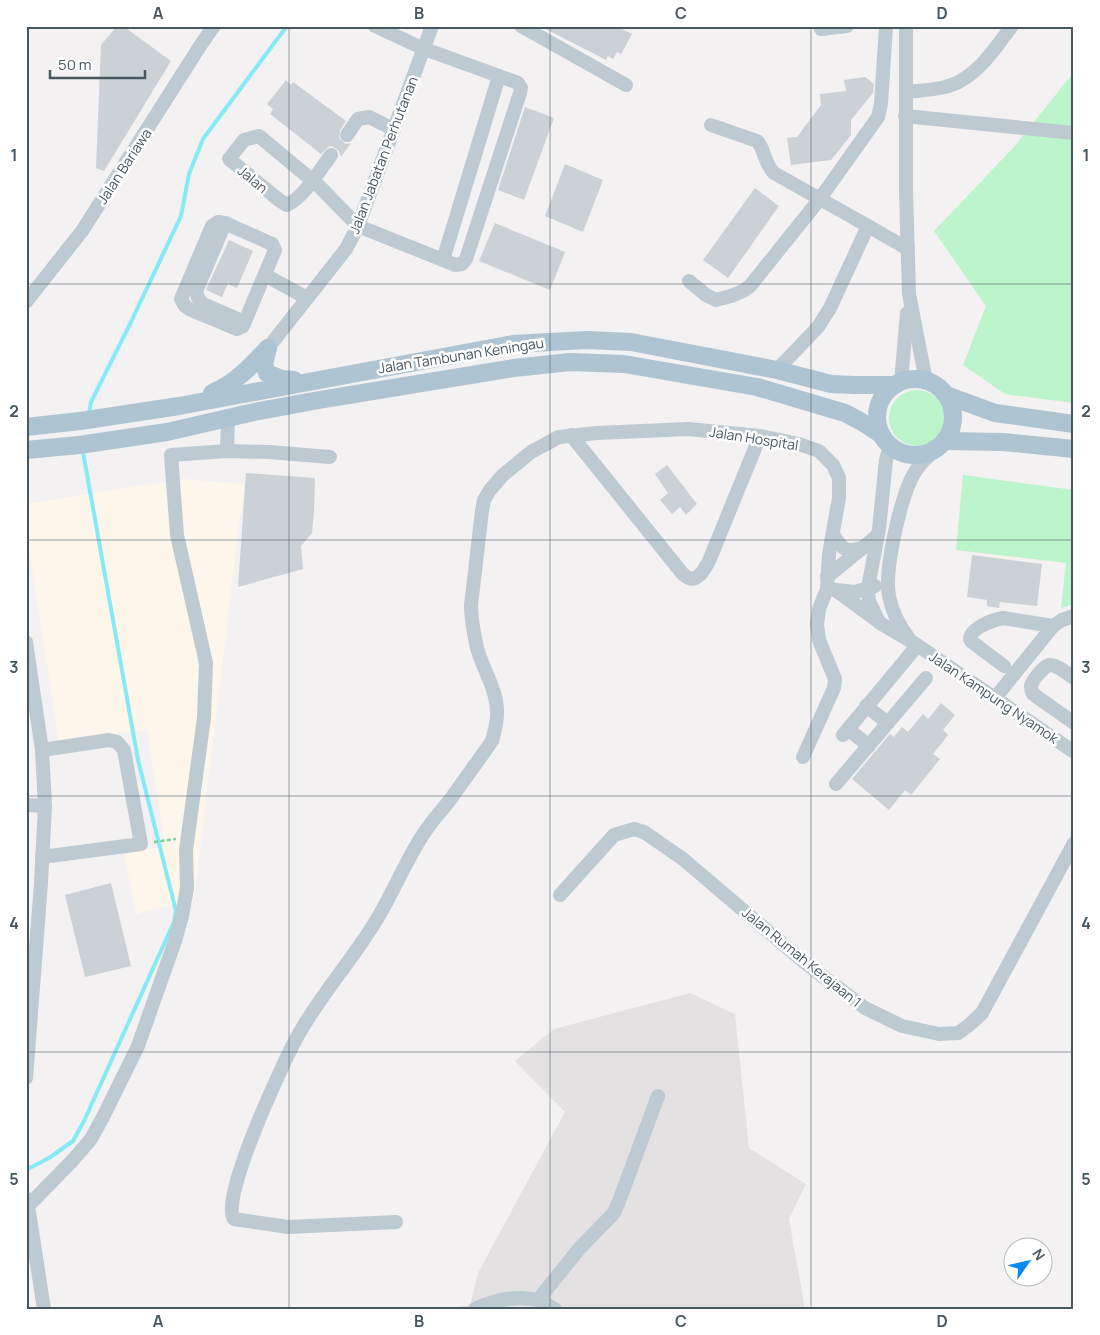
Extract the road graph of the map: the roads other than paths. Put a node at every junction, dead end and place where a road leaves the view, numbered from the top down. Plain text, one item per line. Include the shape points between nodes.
1 (214, 26) edge
2 (375, 26) edge
3 (432, 26) edge
4 (521, 26) edge
5 (847, 26) edge
6 (886, 26) edge
7 (906, 26) edge
8 (1012, 26) edge
9 (820, 29) dead end
10 (422, 48) junction
11 (499, 76) junction
12 (626, 85) dead end
13 (906, 92) junction
14 (906, 116) junction
15 (711, 125) dead end
16 (393, 130) junction
17 (1074, 133) edge
18 (347, 135) dead end
19 (331, 155) dead end
20 (312, 180) junction
21 (465, 188) junction
22 (486, 197) junction
23 (819, 200) junction
24 (459, 206) junction
25 (480, 215) junction
26 (358, 226) junction
27 (868, 226) junction
28 (908, 249) junction
29 (443, 260) junction
30 (265, 275) junction
31 (689, 281) dead end
32 (909, 294) junction
33 (307, 298) junction
34 (26, 302) edge
35 (268, 348) junction
36 (777, 370) junction
37 (310, 381) junction
38 (926, 381) junction
39 (898, 383) junction
40 (946, 395) junction
41 (179, 406) junction
42 (228, 418) junction
43 (1074, 424) edge
44 (26, 427) edge
45 (571, 435) junction
46 (760, 436) junction
47 (886, 440) junction
48 (941, 445) junction
49 (1074, 449) edge
50 (26, 450) edge
51 (227, 451) junction
52 (330, 457) dead end
53 (833, 534) junction
54 (877, 536) junction
55 (862, 548) junction
56 (889, 579) junction
57 (831, 586) junction
58 (868, 588) junction
59 (1074, 616) edge
60 (880, 623) junction
61 (1053, 626) junction
62 (26, 642) edge
63 (915, 644) junction
64 (1004, 666) dead end
65 (926, 678) dead end
66 (1074, 678) edge
67 (995, 698) junction
68 (866, 706) junction
69 (1074, 723) edge
70 (888, 724) junction
71 (868, 746) junction
72 (42, 750) junction
73 (1074, 752) edge
74 (803, 757) dead end
75 (836, 784) dead end
76 (26, 805) edge
77 (45, 806) junction
78 (1074, 843) edge
79 (42, 857) junction
80 (560, 895) dead end
81 (27, 1059) edge
82 (26, 1078) edge
83 (658, 1096) dead end
84 (27, 1201) edge
85 (396, 1222) dead end
86 (538, 1300) junction
87 (44, 1309) edge
88 (474, 1309) edge
89 (555, 1309) edge

1 - 34 street, Jalan Bariawa via 82,231
2 - 10 street
3 - 10 street, Jalan Jabatan Perhutanan
4 - 12 street
5 - 9 street
6 - 23 street via 878,117
7 - 13 street
8 - 13 street via 972,73 961,81
10 - 11 street
10 - 16 street, Jalan Jabatan Perhutanan
11 - 21 street
11 - 22 street via 518,83 521,88
13 - 14 street
14 - 17 street
14 - 28 street
15 - 23 street via 757,141 774,173
16 - 18 street via 368,117 358,119
16 - 26 street, Jalan Jabatan Perhutanan
19 - 20 street
20 - 20 street, Jalan via 259,136 244,140 229,159 287,205 294,202
20 - 26 street, Jalan
21 - 22 street
21 - 24 street
22 - 25 street
23 - 27 street
23 - 31 street via 743,291 716,300
24 - 25 street
24 - 29 street
25 - 29 street via 462,264
26 - 29 street
26 - 33 street, Jalan Jabatan Perhutanan via 346,249
27 - 28 street
27 - 36 street via 818,328
28 - 32 street
30 - 30 street via 275,252 273,245 218,222 212,226 182,299 189,309 235,329 241,328
30 - 33 street
32 - 38 street
32 - 39 street
33 - 35 street, Jalan Jabatan Perhutanan
35 - 37 main road via 264,364 267,373 282,379
35 - 41 main road via 231,384
36 - 37 main road, Jalan Tambunan Keningau via 631,342 561,340 513,344
36 - 39 main road, Jalan Tambunan Keningau via 832,384
37 - 41 main road, Jalan Tambunan Keningau
38 - 39 main road via 913,379
38 - 40 main road
39 - 47 main road via 886,392 877,413 878,424
40 - 43 main road via 995,413
40 - 48 main road via 953,418 951,430
41 - 44 main road, Jalan Tambunan Keningau
42 - 47 main road, Jalan Tambunan Keningau via 514,368 598,362 650,367 757,387 845,413
42 - 50 main road, Jalan Tambunan Keningau via 167,432
42 - 51 street
45 - 46 street, Jalan Hospital via 688,429
45 - 46 street via 682,573 692,580 709,561
45 - 85 street, Jalan Hospital via 531,452 502,476 484,500 471,619 477,648 495,693 498,713 492,741 425,832 378,918 296,1038 246,1153 231,1209 234,1219 288,1227
46 - 53 street, Jalan Hospital via 811,447 833,465 839,478
47 - 48 main road via 900,452 912,455 925,454
47 - 54 street
48 - 49 main road via 1002,442
48 - 56 street, Jalan Kampung Nyamok via 919,466 906,490
51 - 52 street
51 - 84 street via 171,455 177,535 206,663 204,718 186,850 187,888 182,916 138,1046 103,1117 91,1139 73,1160
53 - 55 street via 844,549
53 - 57 street, Jalan Hospital
54 - 55 street
54 - 58 street
55 - 57 street
56 - 58 street
56 - 63 street, Jalan Kampung Nyamok via 888,594 895,617
57 - 58 street via 855,592
57 - 60 street, Jalan Kampung Nyamok
57 - 74 street, Jalan Hospital via 819,609 817,624 819,640 835,679 834,688
58 - 60 street via 872,609
59 - 61 street
60 - 63 street, Jalan Kampung Nyamok
61 - 64 street via 1003,618 974,631 970,635 972,642
61 - 67 street
62 - 72 street
63 - 67 street, Jalan Kampung Nyamok
63 - 68 street
65 - 70 street
66 - 69 street via 1049,665 1043,668 1031,689 1032,694
67 - 73 street, Jalan Kampung Nyamok
68 - 70 street
68 - 71 street via 845,732
70 - 71 street
71 - 75 street
72 - 77 street
72 - 79 street via 109,740 117,742 124,750 141,844
76 - 77 street
77 - 79 street
78 - 80 street, Jalan Rumah Kerajaan 1 via 982,1013 958,1033 939,1034 902,1026 865,1008 804,962 683,859 644,832 634,829 614,835
79 - 81 street
81 - 82 street
83 - 86 street via 613,1214 579,1248
84 - 87 street
86 - 88 street via 519,1298
86 - 89 street

